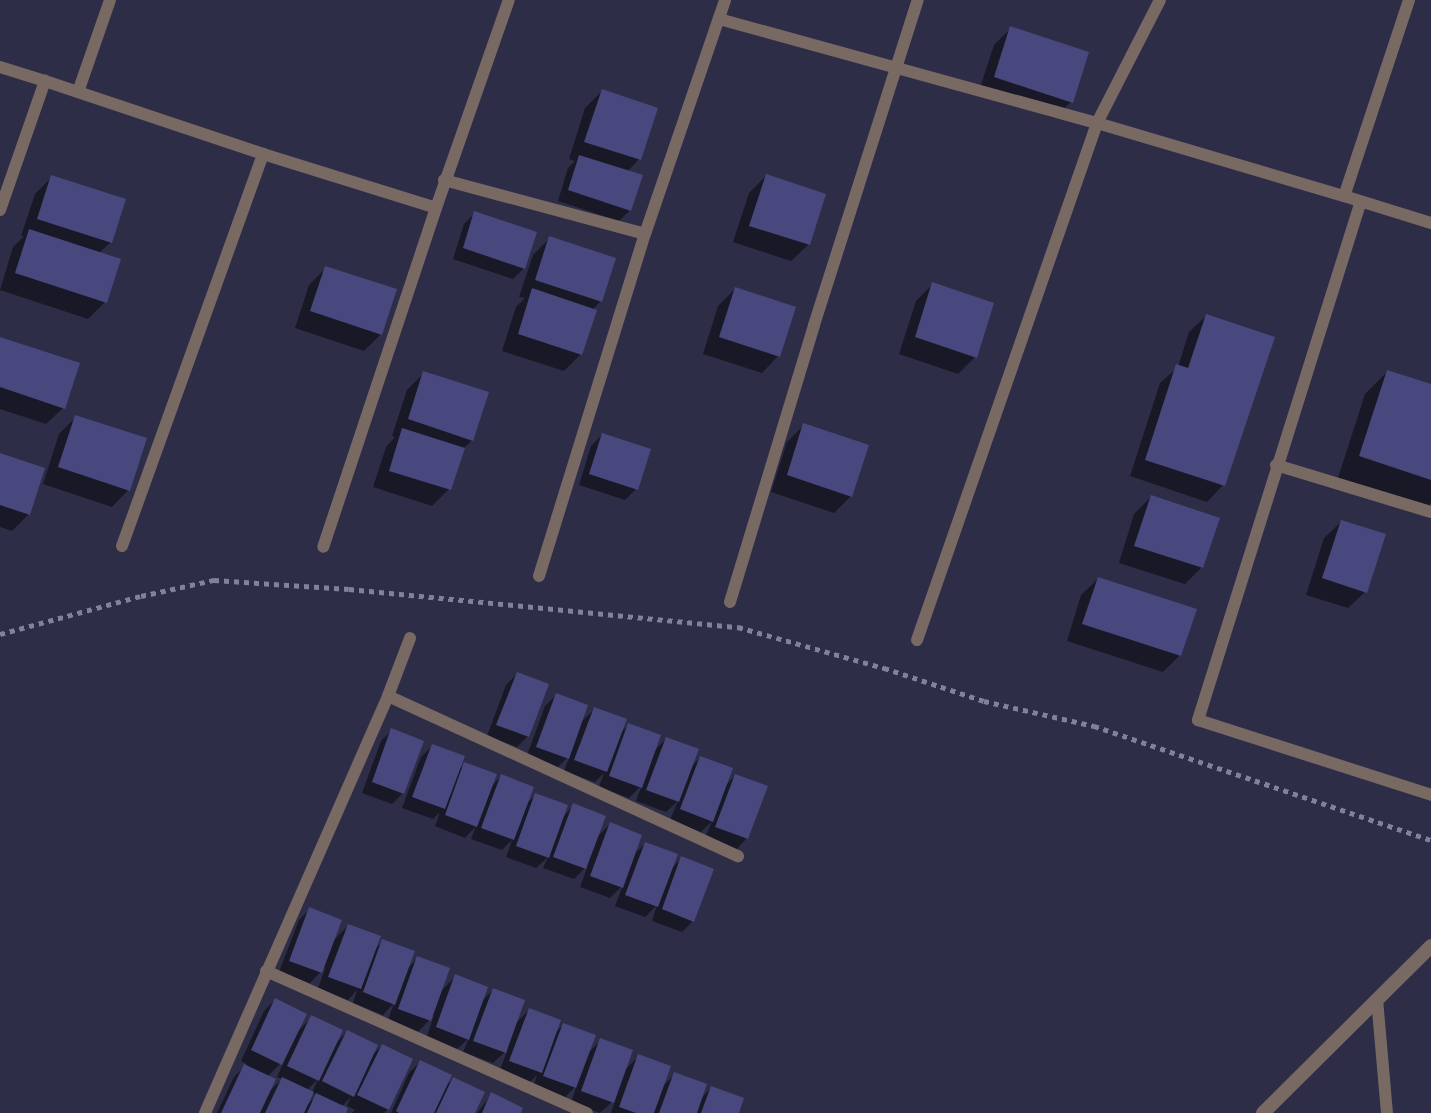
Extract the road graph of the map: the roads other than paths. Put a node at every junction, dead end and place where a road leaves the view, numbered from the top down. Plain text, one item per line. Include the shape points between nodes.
1 (110, 0) edge
2 (509, 0) edge
3 (725, 0) edge
4 (918, 0) edge
5 (1160, 0) edge
6 (1409, 0) edge
7 (719, 19) junction
8 (0, 66) edge
9 (896, 68) junction
10 (45, 81) junction
11 (78, 92) junction
12 (1097, 123) junction
13 (263, 154) junction
14 (444, 180) junction
15 (1344, 197) junction
16 (1360, 204) junction
17 (436, 208) junction
18 (0, 210) edge
19 (1431, 223) edge
20 (645, 234) junction
21 (1276, 466) junction
22 (1431, 512) edge
23 (122, 546) dead end
24 (323, 547) dead end
25 (539, 576) dead end
26 (730, 603) dead end
27 (410, 638) dead end
28 (917, 640) dead end
29 (388, 696) junction
30 (1431, 795) edge
31 (738, 856) dead end
32 (1431, 946) edge
33 (265, 971) junction
34 (1377, 999) junction
35 (205, 1113) edge
36 (587, 1113) edge
37 (1263, 1113) edge
38 (1388, 1113) edge

1 - 11 lane
2 - 14 lane
3 - 7 lane
4 - 9 lane
5 - 12 lane
6 - 15 lane
7 - 9 lane
7 - 20 lane
8 - 10 lane
9 - 12 lane
9 - 26 lane
10 - 11 lane
10 - 18 lane
11 - 13 lane
12 - 15 lane
12 - 28 lane
13 - 17 lane
13 - 23 lane
14 - 17 lane
14 - 20 lane
15 - 16 lane
16 - 19 lane
16 - 21 lane
17 - 24 lane
20 - 25 lane
21 - 22 lane
21 - 30 lane via 1198,720
27 - 29 lane
29 - 31 lane
29 - 33 lane
32 - 34 street
33 - 35 lane
33 - 36 lane
34 - 37 street
34 - 38 lane

